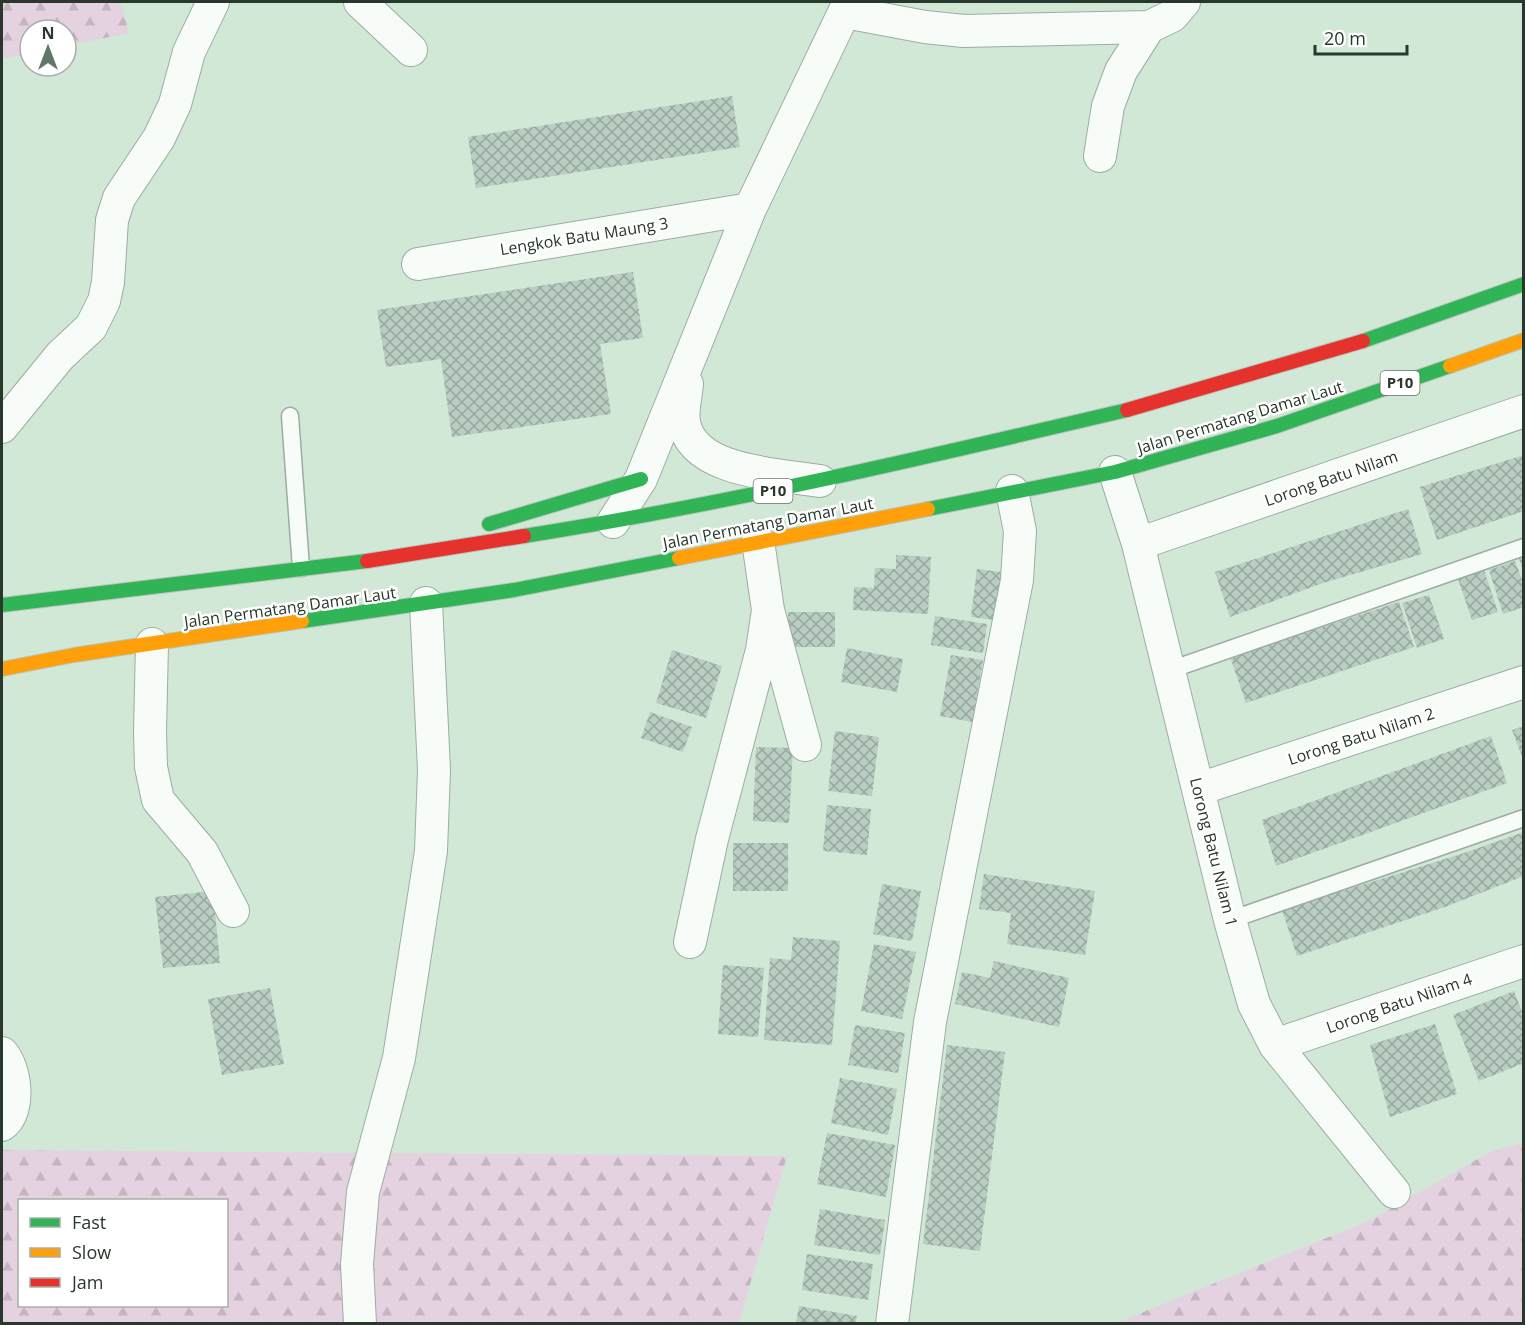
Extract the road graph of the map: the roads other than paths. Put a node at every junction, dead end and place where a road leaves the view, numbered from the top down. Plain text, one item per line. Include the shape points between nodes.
1 (213, 2) edge
2 (360, 2) edge
3 (1184, 2) edge
4 (847, 7) edge
5 (1149, 27) junction
6 (411, 50) dead end
7 (1100, 156) dead end
8 (750, 209) junction
9 (418, 264) dead end
10 (1524, 284) edge
11 (1524, 340) edge
12 (690, 357) junction
13 (1524, 411) edge
14 (290, 416) dead end
15 (2, 427) edge
16 (1115, 472) junction
17 (641, 479) junction
18 (824, 481) junction
19 (1012, 491) junction
20 (613, 522) junction
21 (758, 541) junction
22 (1138, 544) junction
23 (1524, 547) edge
24 (361, 562) junction
25 (301, 568) junction
26 (426, 603) junction
27 (2, 605) edge
28 (768, 610) junction
29 (152, 644) junction
30 (2, 669) edge
31 (1170, 670) junction
32 (1524, 682) edge
33 (805, 745) dead end
34 (1199, 789) junction
35 (1524, 818) edge
36 (233, 911) dead end
37 (1230, 920) junction
38 (690, 942) dead end
39 (1524, 961) edge
40 (1275, 1045) junction
41 (2, 1053) edge
42 (2, 1125) edge
43 (1394, 1192) dead end
44 (360, 1323) edge
45 (892, 1323) edge

1 - 15 street via 189,52 175,104 159,138 118,198 104,301 91,327 60,356
2 - 6 street
3 - 5 street via 1172,16
4 - 5 street via 925,27 964,31
4 - 8 street
5 - 7 street via 1111,97
8 - 9 street, Lengkok Batu Maung 3
8 - 12 street
10 - 18 highway, Jalan Permatang Damar Laut / P10 via 1354,344 1147,405
11 - 16 highway, Jalan Permatang Damar Laut / P10 via 1277,426
12 - 17 street
12 - 18 street via 683,421 691,441 707,457 728,465
13 - 22 street, Lorong Batu Nilam
14 - 25 lane
16 - 19 highway, Jalan Permatang Damar Laut / P10
16 - 22 street, Lorong Batu Nilam 1
17 - 20 street
17 - 24 highway
18 - 20 highway, Jalan Permatang Damar Laut / P10
19 - 21 highway, Jalan Permatang Damar Laut / P10
19 - 45 street via 1020,531 1017,580 930,1022
20 - 24 highway, Jalan Permatang Damar Laut / P10
21 - 26 highway, Jalan Permatang Damar Laut / P10 via 514,590
21 - 28 street
22 - 31 street, Lorong Batu Nilam 1
23 - 31 lane
24 - 25 highway, Jalan Permatang Damar Laut / P10
25 - 27 highway, Jalan Permatang Damar Laut / P10
26 - 29 highway, Jalan Permatang Damar Laut / P10
26 - 44 street via 434,770 431,851 399,1058 363,1192 357,1264
28 - 33 street
28 - 38 street via 762,650 712,839
29 - 30 highway, Jalan Permatang Damar Laut / P10
29 - 36 street via 150,744 158,800 202,852
31 - 34 street, Lorong Batu Nilam 1
32 - 34 street, Lorong Batu Nilam 2
34 - 37 street, Lorong Batu Nilam 1
35 - 37 lane
37 - 40 street, Lorong Batu Nilam 1 via 1254,1004
39 - 40 street, Lorong Batu Nilam 4
40 - 43 street, Lorong Batu Nilam 1
41 - 42 street via 14,1076 13,1102

